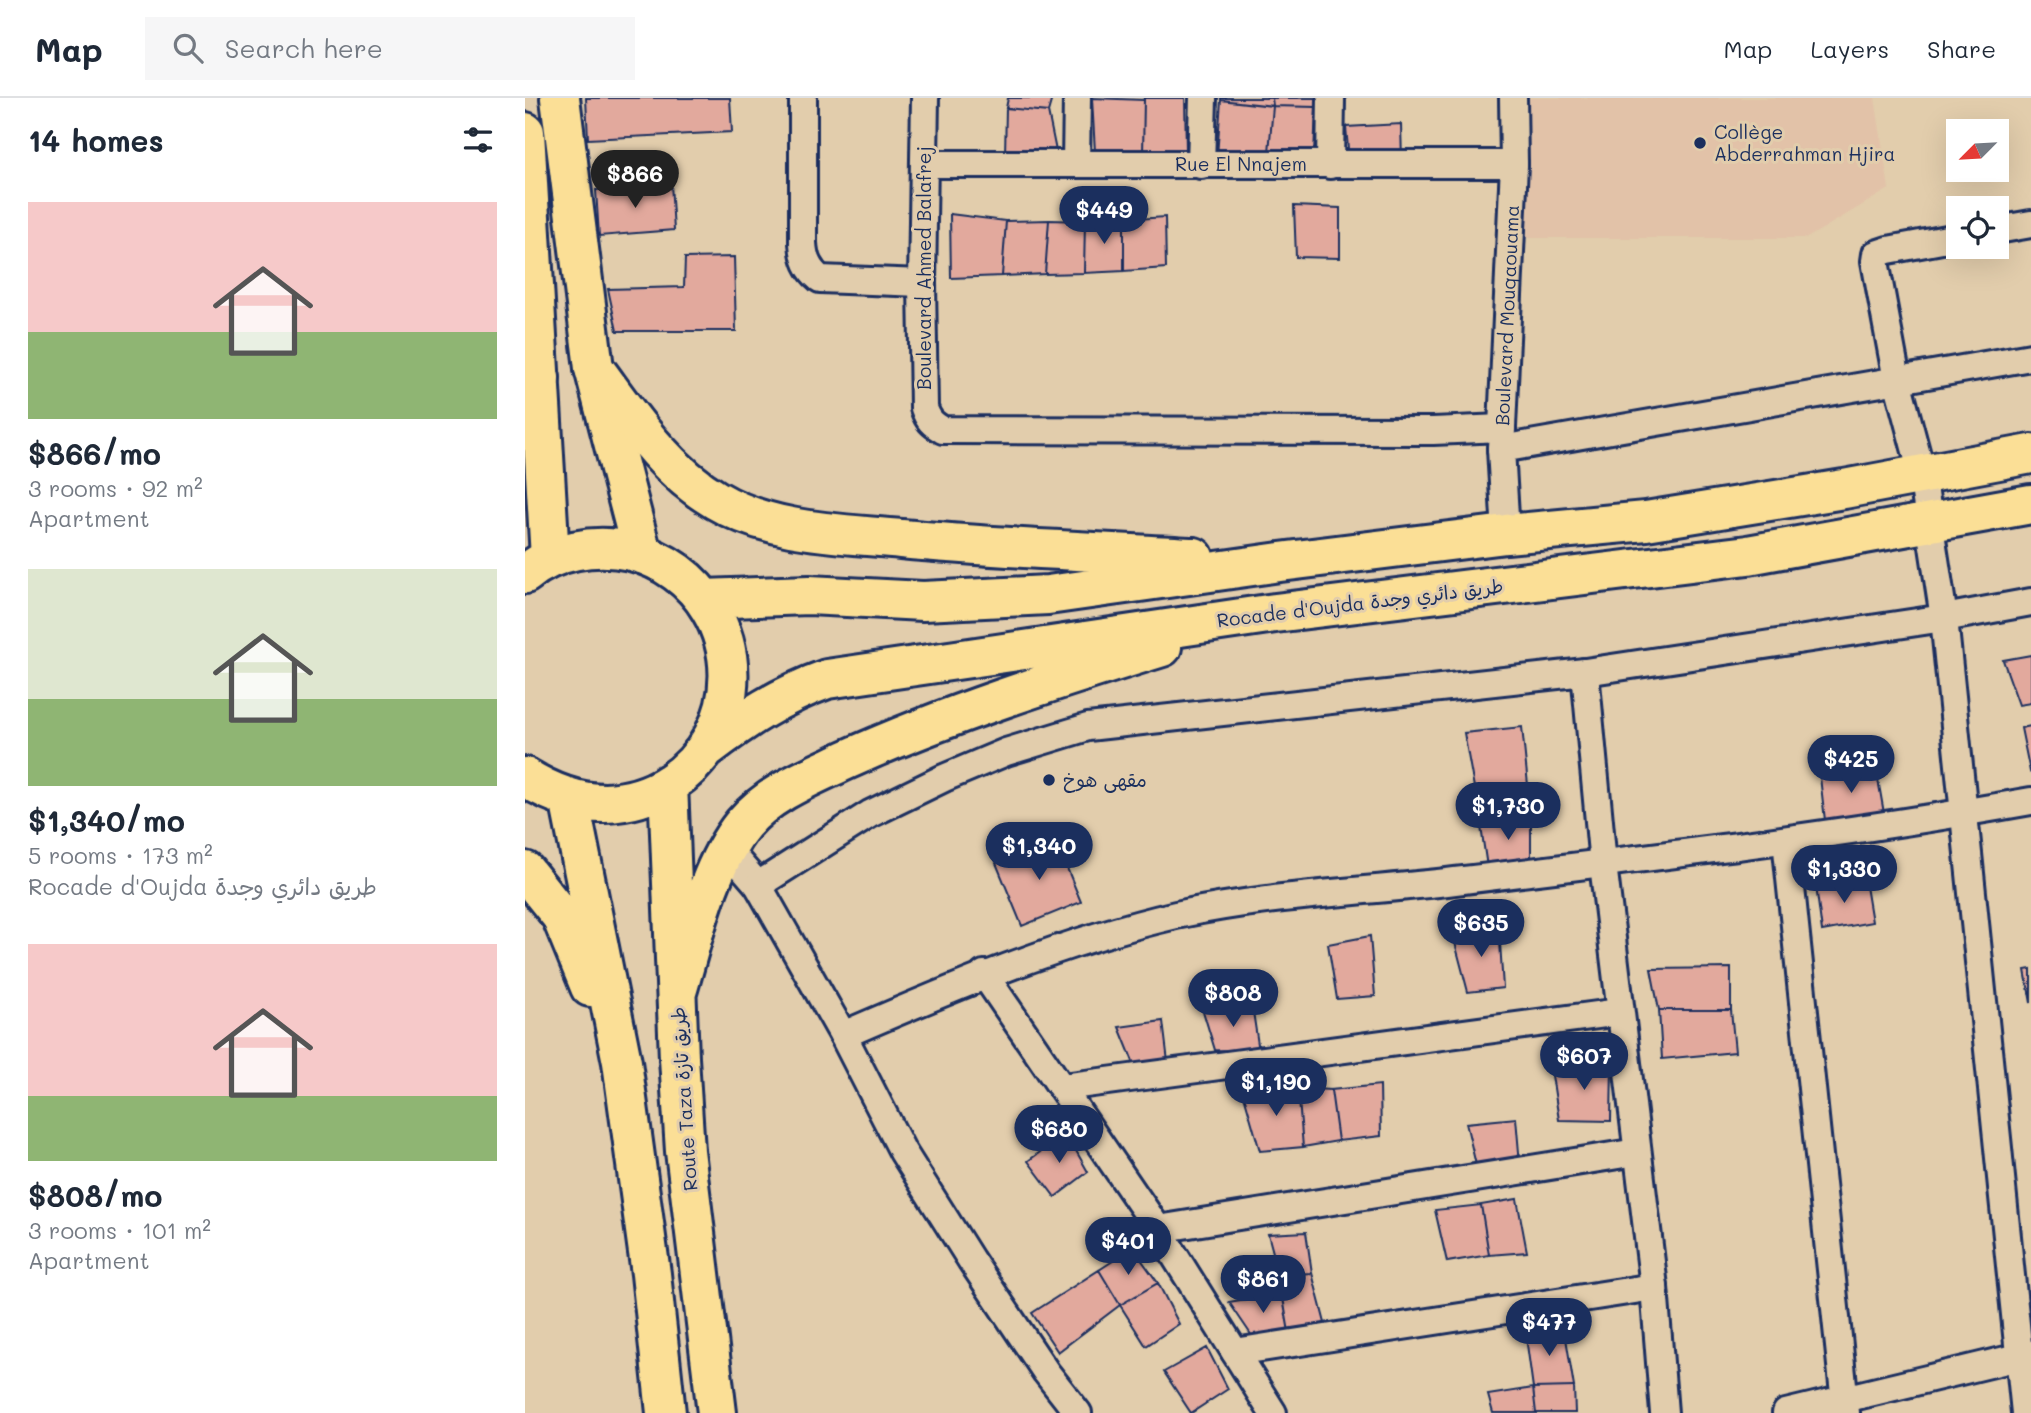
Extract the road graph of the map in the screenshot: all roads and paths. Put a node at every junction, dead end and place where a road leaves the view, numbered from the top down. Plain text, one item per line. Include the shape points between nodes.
1 (560, 98) edge
2 (803, 98) edge
3 (925, 98) edge
4 (1077, 98) edge
5 (1203, 98) edge
6 (1331, 98) edge
7 (1513, 98) edge
8 (525, 132) edge
9 (1076, 163) junction
10 (924, 164) junction
11 (1514, 164) junction
12 (1201, 165) junction
13 (1330, 165) junction
14 (2031, 223) edge
15 (2009, 228) edge
16 (1946, 239) edge
17 (530, 281) edge
18 (922, 283) junction
19 (2031, 357) edge
20 (594, 368) junction
21 (540, 378) junction
22 (1898, 380) junction
23 (525, 431) edge
24 (1501, 438) junction
25 (2031, 454) edge
26 (1922, 474) junction
27 (2031, 504) edge
28 (1929, 524) junction
29 (1506, 534) junction
30 (642, 554) junction
31 (1280, 562) junction
32 (538, 566) edge
33 (704, 600) junction
34 (2031, 602) edge
35 (1275, 613) junction
36 (1944, 618) junction
37 (1585, 672) junction
38 (707, 748) junction
39 (525, 777) edge
40 (668, 784) junction
41 (569, 798) junction
42 (2031, 801) edge
43 (1964, 813) junction
44 (1786, 840) junction
45 (726, 848) junction
46 (1603, 864) junction
47 (525, 871) edge
48 (758, 885) junction
49 (984, 974) junction
50 (677, 992) junction
51 (1620, 1012) junction
52 (843, 1035) junction
53 (622, 1062) junction
54 (1063, 1087) junction
55 (1637, 1152) junction
56 (1158, 1229) junction
57 (1654, 1287) junction
58 (1235, 1352) junction
59 (2025, 1355) edge
60 (1845, 1406) edge
61 (666, 1413) edge
62 (717, 1413) edge
63 (1078, 1413) edge
64 (1273, 1413) edge
65 (1664, 1413) edge
66 (1786, 1413) edge
67 (2025, 1413) edge

1 - 20 main road
2 - 18 street via 803,243 811,272 820,279
3 - 10 street, Boulevard Ahmed Balafrej
4 - 9 street
5 - 12 street
6 - 13 street
7 - 11 street, Boulevard Mouqaouama
8 - 17 main road
9 - 10 street, Rue El Nnajem
9 - 12 street, Rue El Nnajem
10 - 18 street, Boulevard Ahmed Balafrej
11 - 13 street, Rue El Nnajem
11 - 24 street, Boulevard Mouqaouama
12 - 13 street, Rue El Nnajem
14 - 15 street
16 - 22 street via 1876,254
17 - 21 main road
18 - 24 street, Boulevard Ahmed Balafrej via 924,408 927,418 943,430 1433,431
19 - 22 street
20 - 30 main road
20 - 31 main road via 653,447 714,499 750,517 801,529 937,542
21 - 23 main road
21 - 32 main road
22 - 24 street
22 - 26 street
24 - 29 street, Boulevard Mouqaouama
25 - 26 main road
26 - 28 street
26 - 29 main road via 1646,521
27 - 28 main road, Rocade d'Oujda طريق دائري وجدة
28 - 35 main road, Rocade d'Oujda طريق دائري وجدة via 1748,555
28 - 36 street
29 - 31 main road
30 - 32 main road via 596,547 572,551
30 - 33 main road via 677,572
31 - 33 main road via 1048,595 923,601 809,595
33 - 38 main road via 723,635 729,674 724,712
34 - 36 street
35 - 38 main road, Rocade d'Oujda طريق دائري وجدة via 827,679 754,713
35 - 45 main road via 941,720 869,750 773,798 754,812
36 - 37 street
36 - 43 street
37 - 46 street
37 - 48 street via 1088,727 1006,752 932,784 870,814
38 - 40 main road
39 - 41 main road
40 - 41 main road via 620,801
40 - 50 main road, Route Taza طريق تازة
41 - 53 main road
42 - 43 street
43 - 44 street
43 - 59 street
44 - 46 street
44 - 60 street
45 - 48 street
45 - 50 main road
46 - 49 street via 1265,901 1179,915 1093,936
46 - 51 street
47 - 53 main road via 561,916
48 - 52 street
49 - 52 street
49 - 54 street
50 - 62 main road, Route Taza طريق تازة via 685,1151
51 - 54 street
51 - 55 street
52 - 63 street via 903,1152 1046,1372
53 - 61 main road
54 - 56 street
55 - 56 street
55 - 57 street
56 - 58 street
57 - 58 street
57 - 65 street
58 - 64 street
59 - 60 street
59 - 67 street
60 - 66 street

